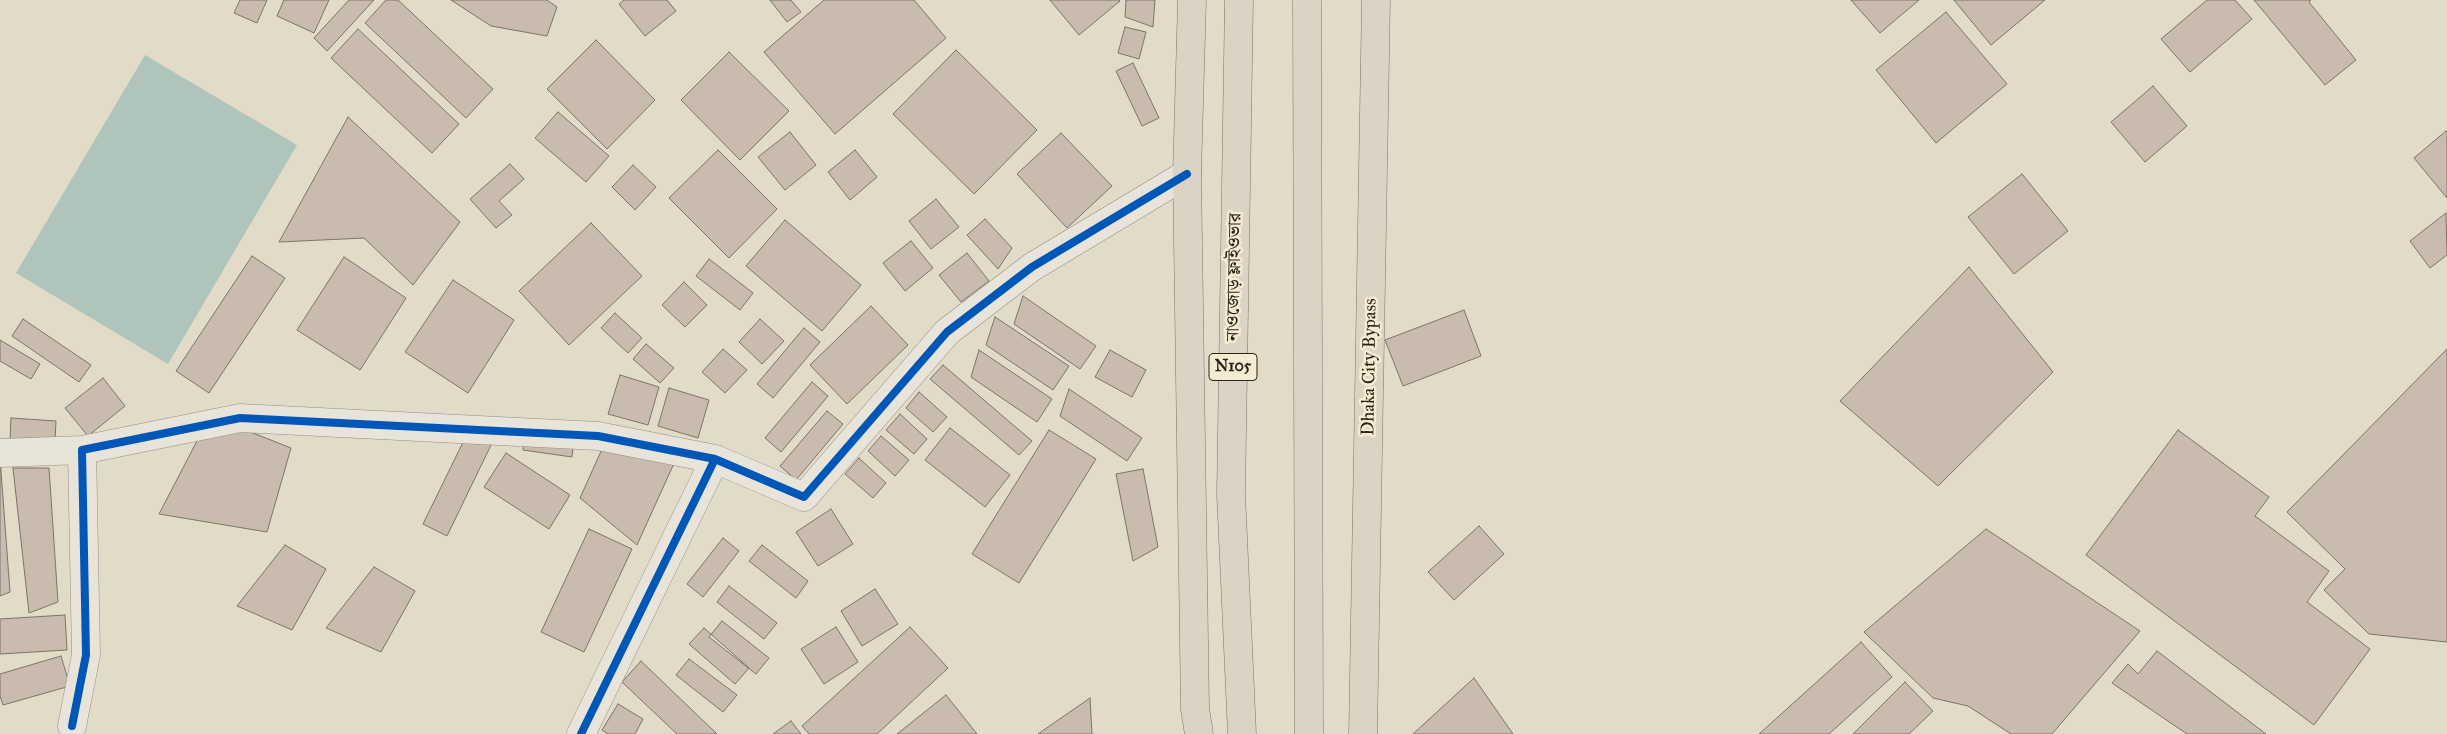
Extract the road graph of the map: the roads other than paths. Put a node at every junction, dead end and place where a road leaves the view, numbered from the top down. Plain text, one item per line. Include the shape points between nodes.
1 (1192, 0) edge
2 (1239, 0) edge
3 (1306, 0) edge
4 (1376, 0) edge
5 (1187, 174) junction
6 (82, 450) junction
7 (0, 453) edge
8 (715, 459) junction
9 (72, 726) dead end
10 (581, 734) edge
11 (1199, 734) edge
12 (1242, 734) edge
13 (1309, 734) edge
14 (1363, 734) edge

1 - 5 highway
2 - 12 highway, নাওজোড় ফ্লাইওভার / N105 via 1231,494
3 - 13 highway
4 - 14 highway, Dhaka City Bypass
5 - 8 street via 1032,267 947,332 804,497
5 - 11 highway via 1195,709
6 - 7 street
6 - 8 street via 240,418 598,436
6 - 9 street via 86,655
8 - 10 street

